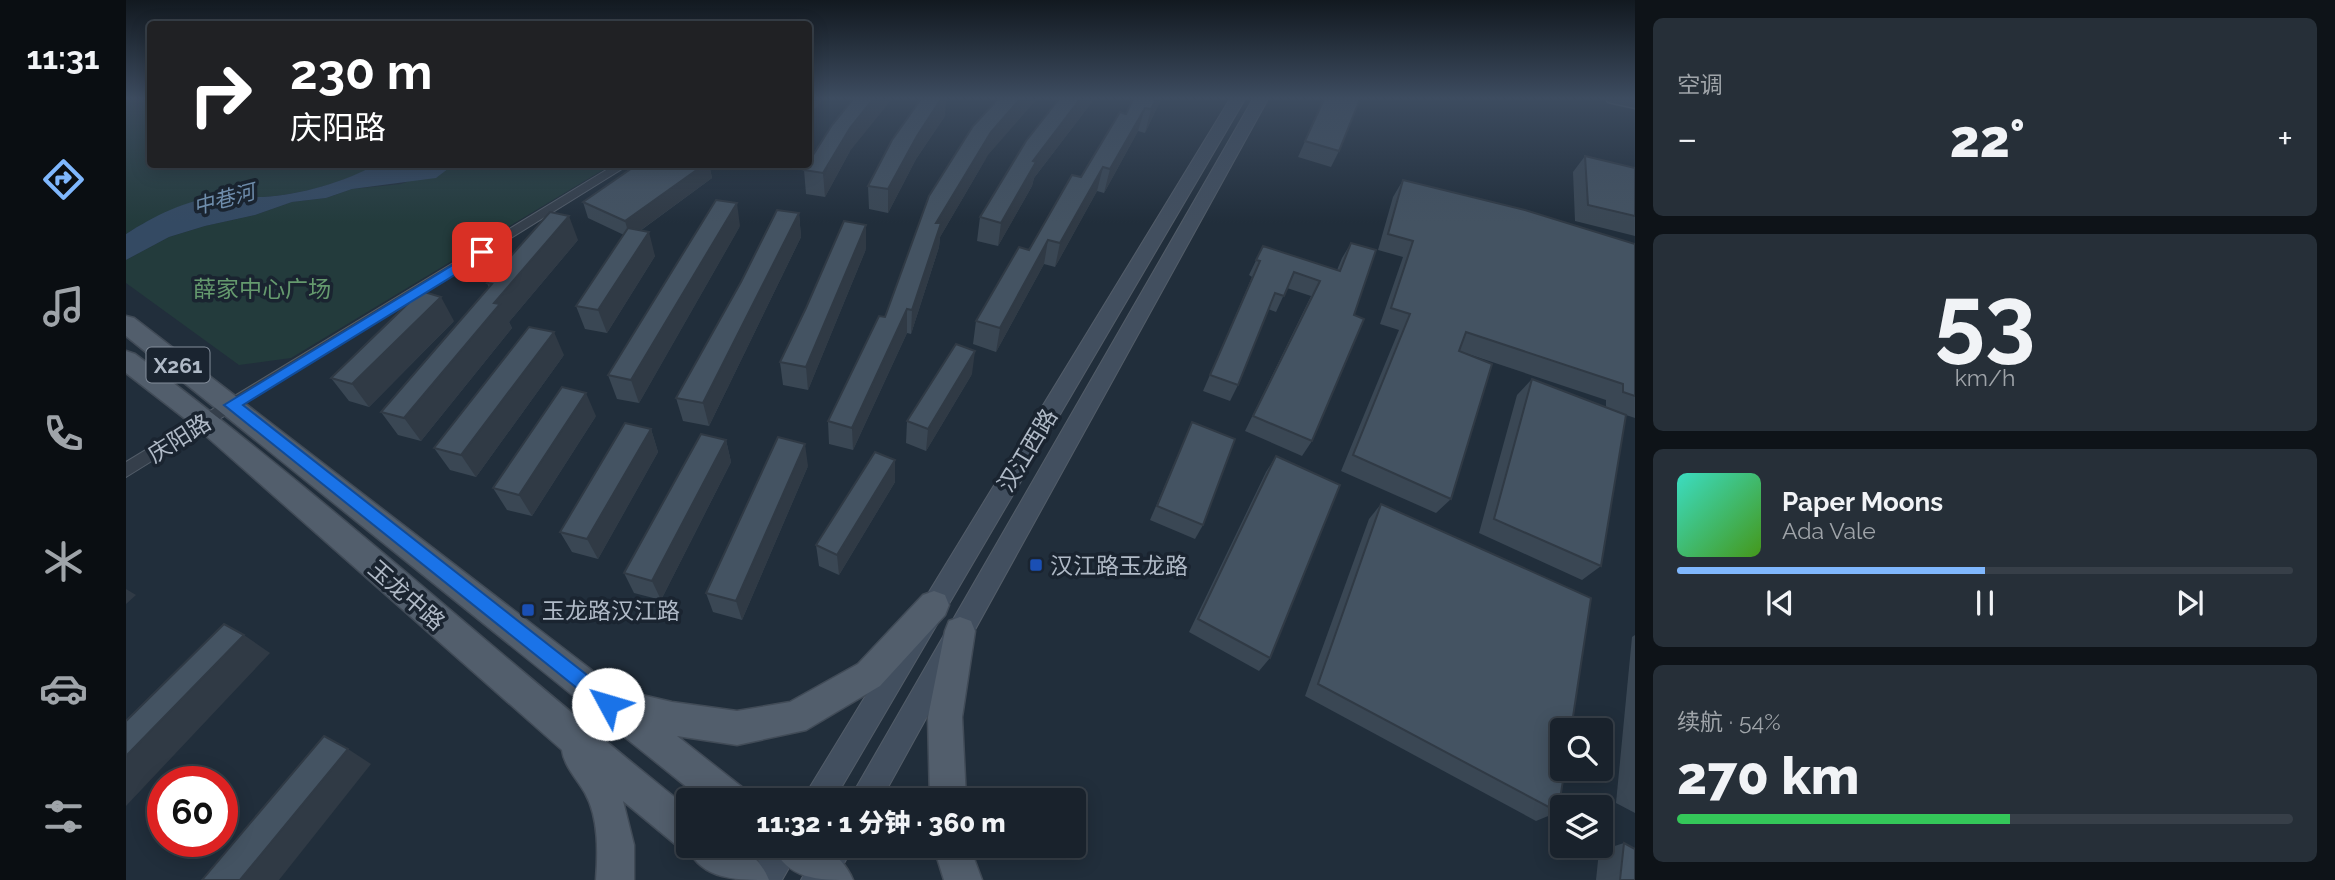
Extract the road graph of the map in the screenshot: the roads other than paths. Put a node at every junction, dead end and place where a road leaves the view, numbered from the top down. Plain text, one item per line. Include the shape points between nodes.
1 (1213, 140) edge
2 (1238, 140) edge
3 (618, 168) edge
4 (126, 324) edge
5 (126, 360) edge
6 (232, 405) junction
7 (206, 421) junction
8 (126, 470) edge
9 (934, 605) junction
10 (960, 631) junction
11 (608, 704) junction
12 (561, 728) junction
13 (716, 788) edge
14 (824, 788) edge
15 (871, 788) edge
16 (948, 788) edge
17 (676, 821) edge
18 (722, 858) edge
19 (779, 858) edge
20 (810, 858) edge
21 (955, 858) edge
22 (828, 869) edge
23 (615, 880) edge
24 (750, 880) edge
25 (764, 880) edge
26 (963, 880) edge

1 - 9 main road, 汉江西路
2 - 10 main road, 汉江西路
3 - 6 street, 庆阳路
4 - 6 main road, 玉龙中路 / X261
5 - 7 main road, 玉龙中路 / X261
6 - 7 street, 庆阳路
6 - 11 main road, 玉龙中路 / X261
7 - 8 street, 庆阳路
7 - 12 main road, 玉龙中路 / X261
9 - 11 main road via 869,675 794,718 737,728
9 - 14 main road, 汉江西路
10 - 15 main road, 汉江西路
10 - 16 main road via 945,717
11 - 13 main road, 玉龙中路
12 - 17 main road, 玉龙中路 / X261
12 - 23 main road via 603,789 616,845
18 - 24 main road
19 - 25 main road
20 - 22 main road
21 - 26 main road

